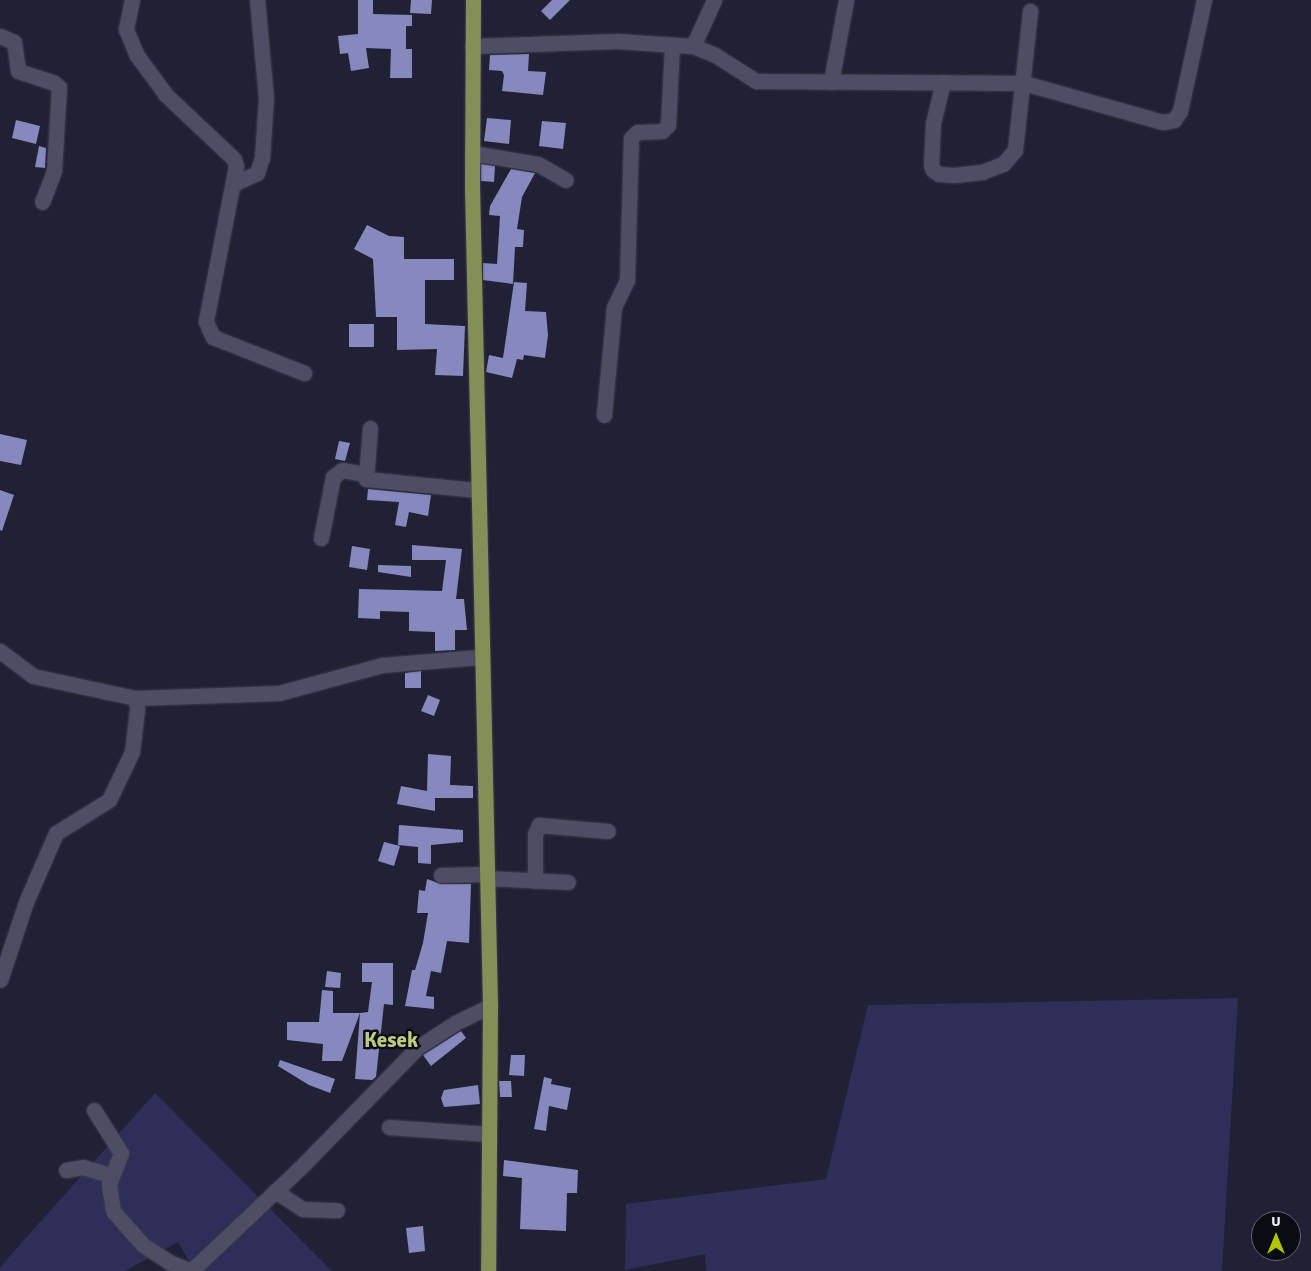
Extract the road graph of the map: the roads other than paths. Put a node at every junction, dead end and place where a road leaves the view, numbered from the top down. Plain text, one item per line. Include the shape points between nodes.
1 (132, 0) edge
2 (257, 0) edge
3 (473, 0) edge
4 (714, 0) edge
5 (846, 0) edge
6 (1204, 0) edge
7 (1030, 11) dead end
8 (0, 36) edge
9 (672, 45) junction
10 (472, 46) junction
11 (693, 46) junction
12 (832, 82) junction
13 (943, 82) junction
14 (1024, 83) junction
15 (472, 153) junction
16 (566, 180) dead end
17 (235, 183) junction
18 (42, 202) dead end
19 (304, 373) dead end
20 (604, 415) dead end
21 (370, 428) dead end
22 (364, 474) junction
23 (477, 490) junction
24 (322, 538) dead end
25 (0, 651) edge
26 (480, 657) junction
27 (136, 698) junction
28 (608, 831) dead end
29 (440, 876) dead end
30 (486, 876) junction
31 (535, 880) junction
32 (568, 882) dead end
33 (0, 980) edge
34 (490, 1006) junction
35 (94, 1110) dead end
36 (389, 1126) dead end
37 (490, 1134) junction
38 (66, 1170) dead end
39 (112, 1176) junction
40 (275, 1191) junction
41 (337, 1210) dead end
42 (191, 1271) edge
43 (488, 1271) edge

1 - 17 street via 126,29 136,54 166,95 234,159
2 - 17 street via 266,98 262,158 257,172
3 - 10 main road
4 - 11 street
5 - 12 street
6 - 14 street via 1180,111 1174,120 1163,122
7 - 14 street
8 - 18 street via 14,42 18,71 58,87 54,171
9 - 10 street via 617,41
9 - 11 street
9 - 20 street via 668,125 662,131 636,132 631,138 627,280 614,307
10 - 15 main road
11 - 12 street via 715,55 756,81
12 - 13 street
13 - 14 street
13 - 14 street via 934,124 931,165 939,174 954,175 995,168 1013,154
15 - 16 street via 538,164
15 - 23 main road
17 - 19 street via 206,321 213,338
21 - 22 street
22 - 23 street via 366,479
22 - 24 street via 342,470 333,477
23 - 26 main road
25 - 27 street via 34,676
26 - 27 street via 382,665 279,693
26 - 30 main road
27 - 33 street via 132,752 109,800 56,833 26,902
28 - 31 street via 539,825 535,828
29 - 30 street
30 - 31 street
30 - 34 main road
31 - 32 street
34 - 37 main road
34 - 40 street via 418,1047
35 - 39 street via 122,1153
36 - 37 street
37 - 43 main road
38 - 39 street via 83,1167
39 - 42 street via 110,1203 124,1226 158,1256
40 - 41 street via 303,1209
40 - 42 street

